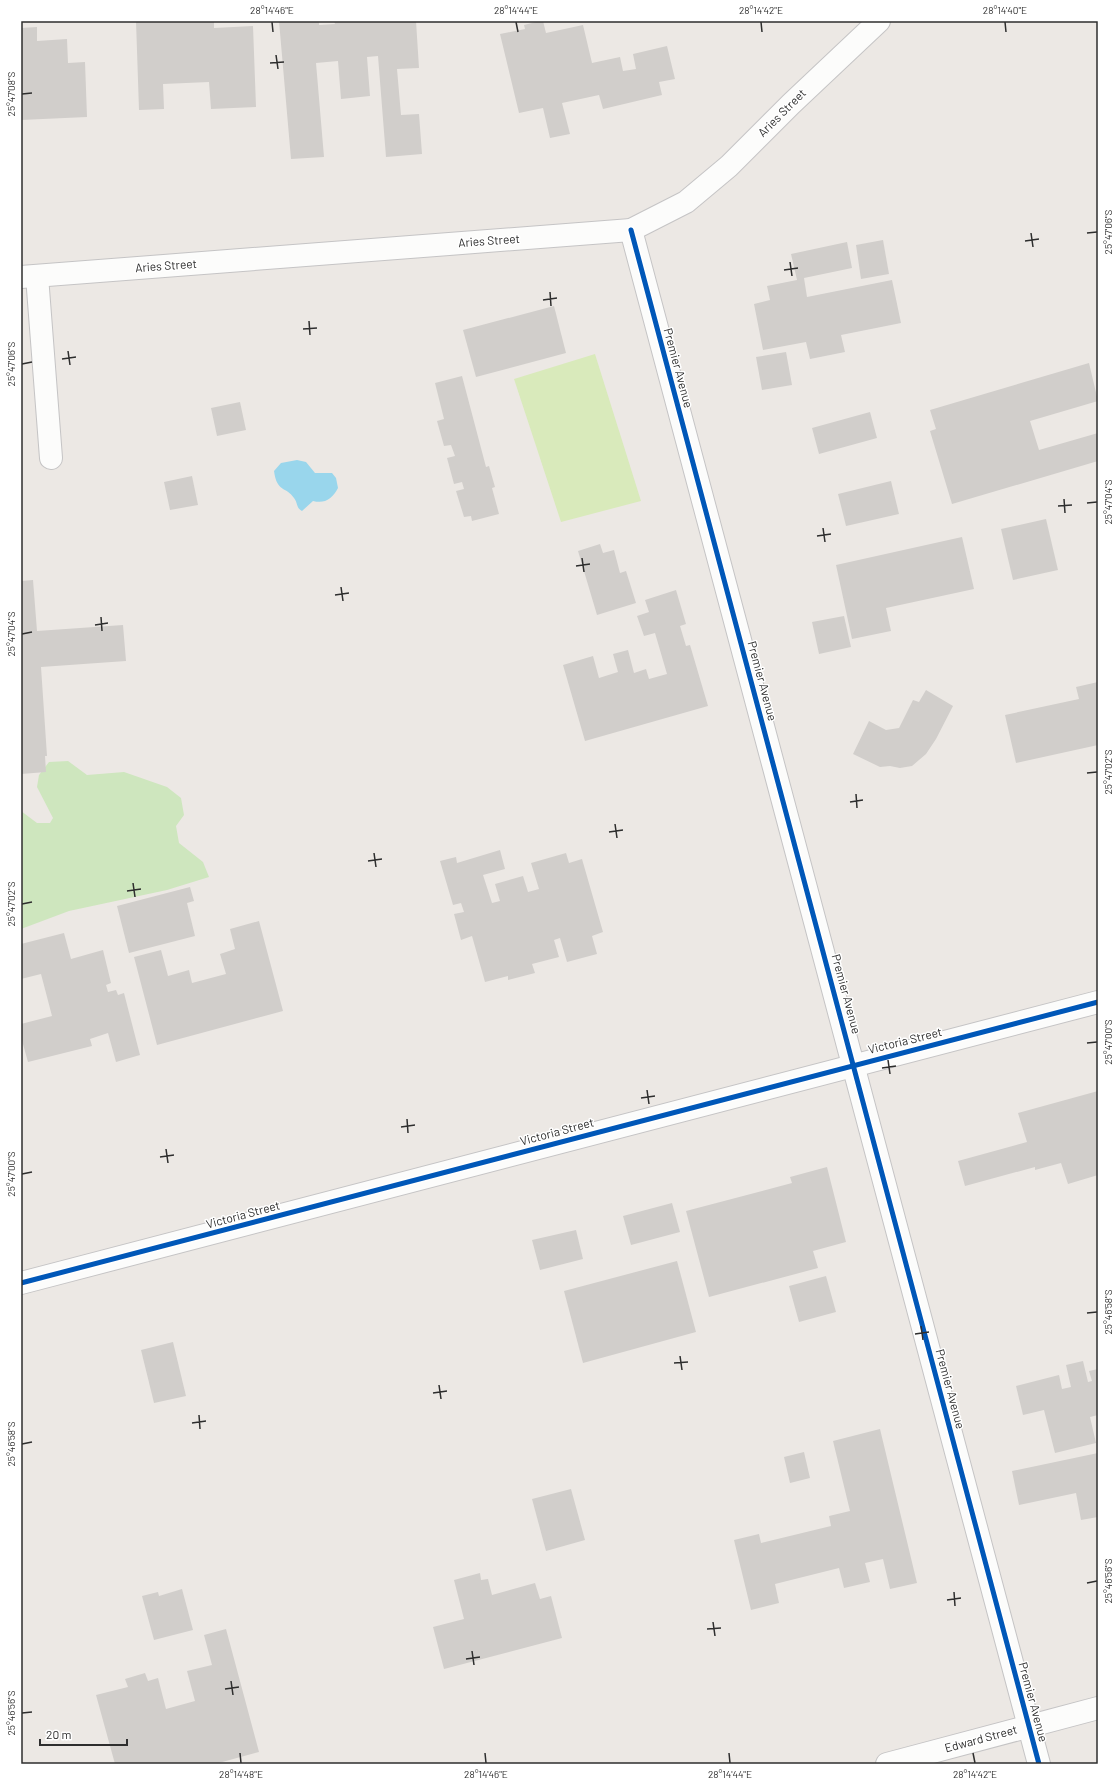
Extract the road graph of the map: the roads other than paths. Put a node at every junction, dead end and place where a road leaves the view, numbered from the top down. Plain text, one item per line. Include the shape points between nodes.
1 (878, 21) edge
2 (631, 230) junction
3 (29, 276) edge
4 (51, 458) dead end
5 (1098, 1002) edge
6 (854, 1064) junction
7 (21, 1284) edge
8 (1098, 1708) edge
9 (1029, 1726) junction
10 (887, 1764) edge
11 (1039, 1764) edge

1 - 2 street, Aries Street via 729,166 702,189 686,202
2 - 3 street, Aries Street
2 - 6 street, Premier Avenue
3 - 4 street
5 - 6 street, Victoria Street
6 - 7 street, Victoria Street
6 - 9 street, Premier Avenue
8 - 9 street, Edward Street
9 - 10 street, Edward Street
9 - 11 street, Premier Avenue

